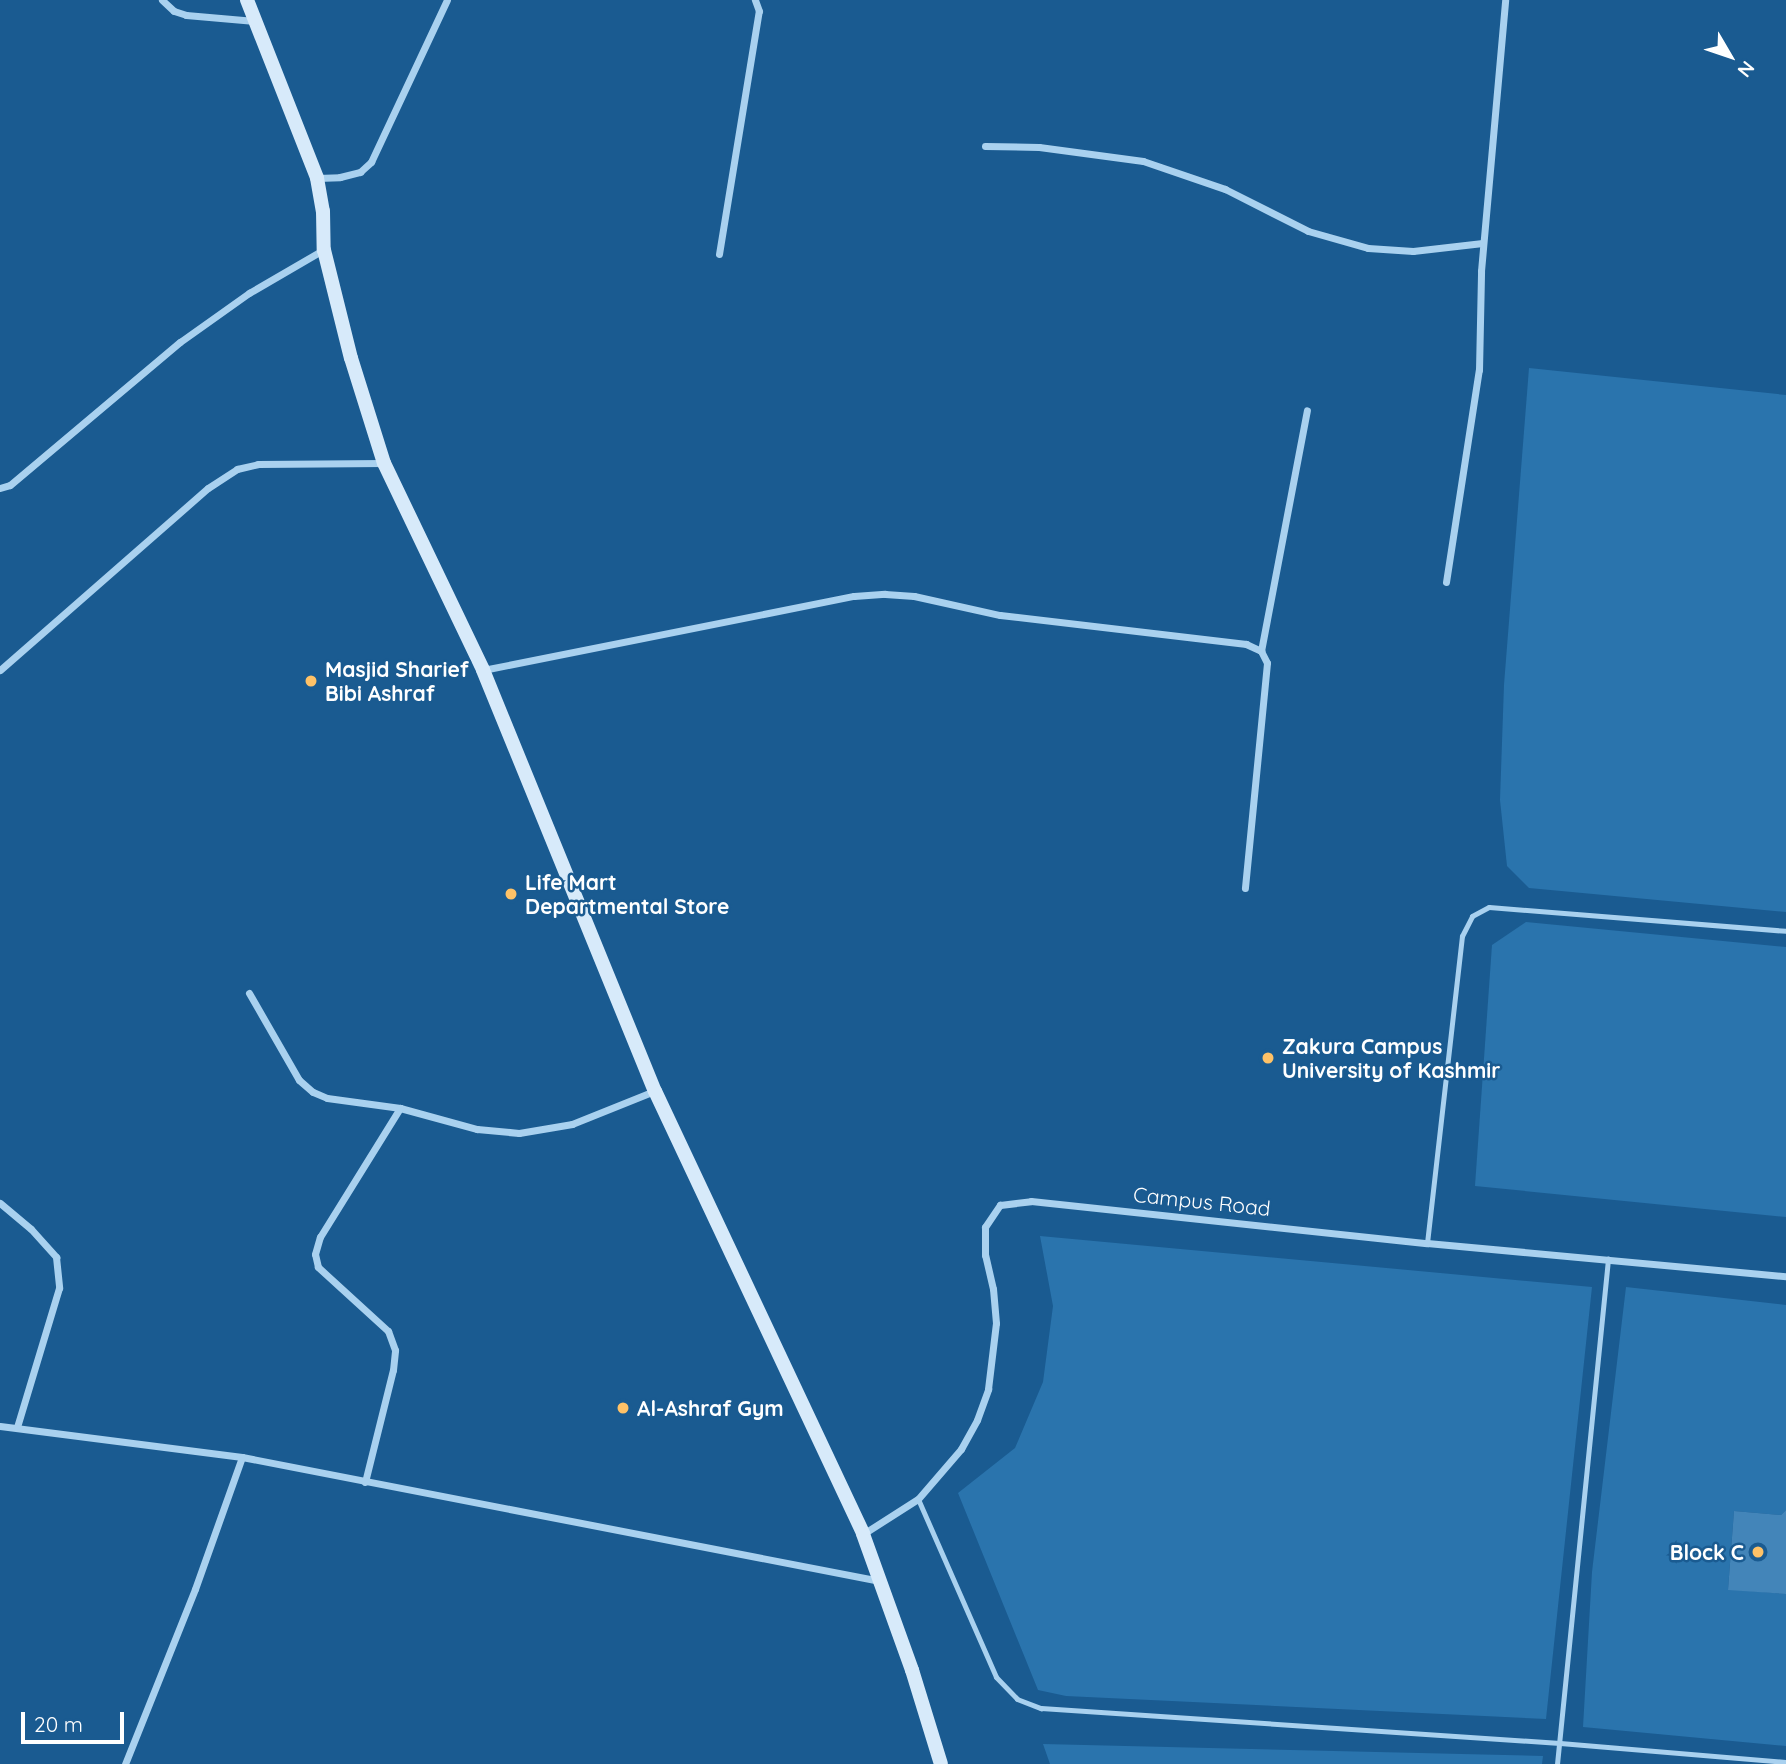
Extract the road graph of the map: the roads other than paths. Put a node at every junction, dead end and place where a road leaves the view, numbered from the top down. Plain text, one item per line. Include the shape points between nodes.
1 (162, 0) edge
2 (247, 0) edge
3 (447, 0) edge
4 (755, 0) edge
5 (1506, 0) edge
6 (256, 21) junction
7 (985, 146) dead end
8 (317, 178) junction
9 (1483, 243) junction
10 (324, 250) junction
11 (719, 254) dead end
12 (1307, 410) dead end
13 (384, 463) junction
14 (0, 488) edge
15 (1446, 582) dead end
16 (1261, 651) junction
17 (0, 670) edge
18 (483, 670) junction
19 (1245, 888) dead end
20 (1786, 932) edge
21 (249, 993) dead end
22 (655, 1091) junction
23 (400, 1108) junction
24 (0, 1203) edge
25 (1427, 1243) junction
26 (1608, 1259) junction
27 (1786, 1276) edge
28 (0, 1426) edge
29 (17, 1427) junction
30 (242, 1457) junction
31 (365, 1482) junction
32 (918, 1499) junction
33 (863, 1534) junction
34 (880, 1581) junction
35 (1560, 1743) junction
36 (1786, 1762) edge
37 (125, 1764) edge
38 (941, 1764) edge
39 (1557, 1764) edge

1 - 6 street via 186,15
2 - 6 street
3 - 8 street via 371,162 360,172
4 - 11 street via 759,11
5 - 9 street
6 - 8 street
7 - 9 street via 1040,147 1143,161 1225,189 1308,230 1368,248 1413,251
8 - 10 street
9 - 15 street via 1479,370
10 - 13 street
10 - 14 street via 249,293 180,342 10,485
12 - 16 street
13 - 17 street via 237,468 208,488
13 - 18 street
16 - 18 street via 1246,644 1000,615 885,594 854,596
16 - 19 street via 1267,663
18 - 22 street
20 - 25 lane via 1489,907 1472,916 1462,936
21 - 23 street via 299,1080 313,1093
22 - 23 street via 572,1124 519,1133 477,1129
22 - 33 street
23 - 31 street via 320,1237 315,1254 318,1267 388,1331 395,1350
24 - 29 street via 57,1257 59,1288
25 - 26 street, Campus Road
25 - 32 street, Campus Road via 1031,1200 1000,1205 985,1227 996,1323 988,1389 961,1449
26 - 27 street, Campus Road
26 - 35 lane
28 - 29 street
29 - 30 street
30 - 31 street
30 - 37 street
31 - 34 street
32 - 33 street, Campus Road
32 - 35 lane via 996,1677 1017,1699 1041,1708
33 - 34 street
34 - 38 street
35 - 36 lane
35 - 39 lane

